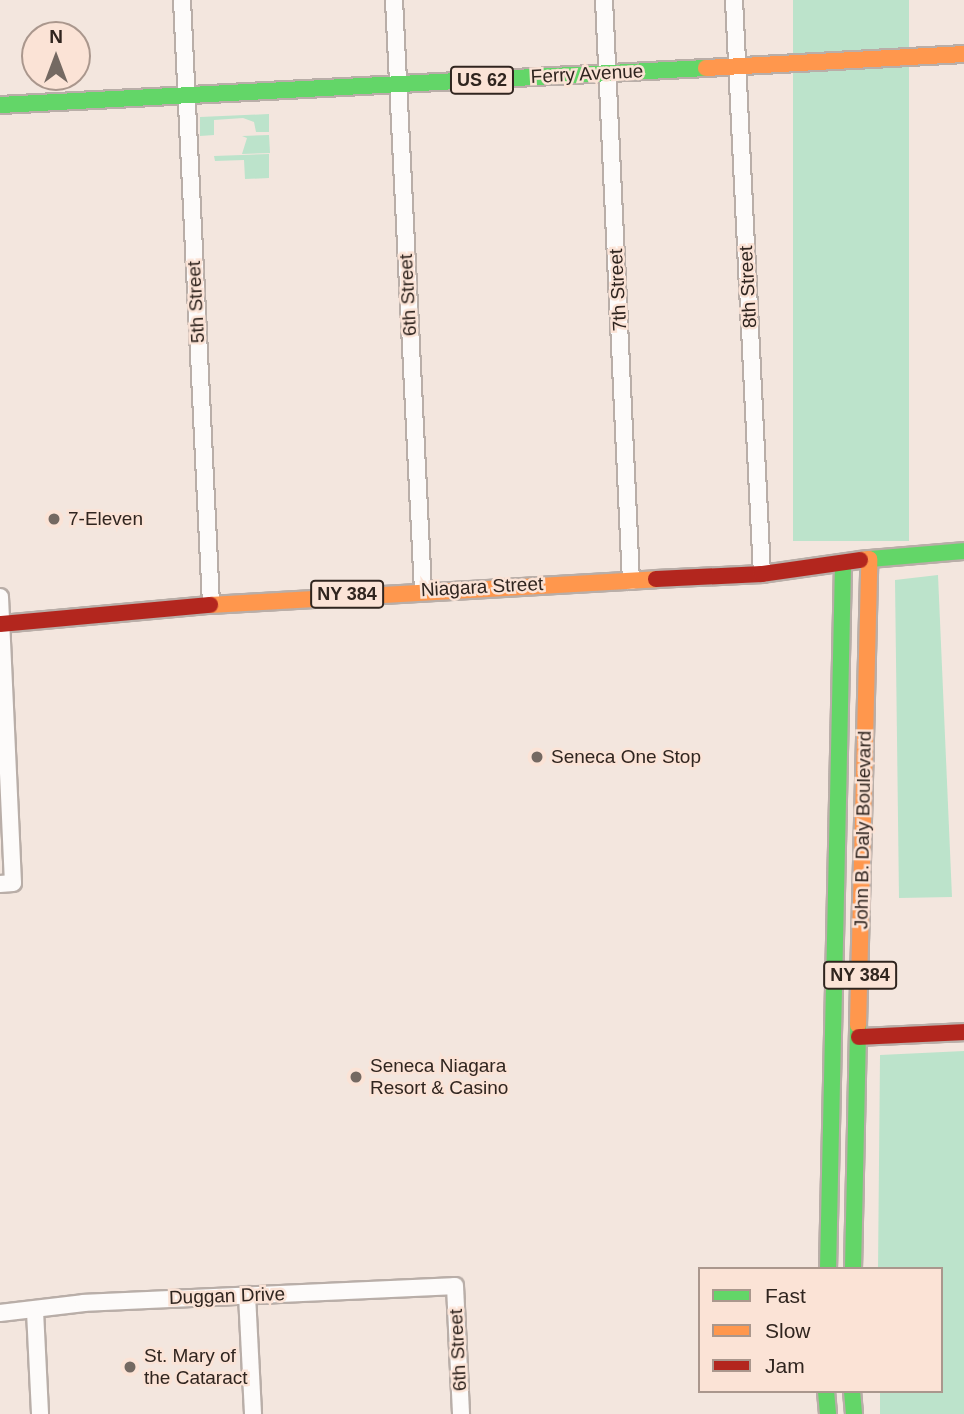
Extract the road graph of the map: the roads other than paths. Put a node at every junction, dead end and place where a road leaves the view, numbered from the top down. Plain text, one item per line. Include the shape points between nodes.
1 (182, 0) edge
2 (394, 0) edge
3 (604, 0) edge
4 (734, 0) edge
5 (964, 54) edge
6 (736, 66) junction
7 (608, 73) junction
8 (398, 84) junction
9 (187, 96) junction
10 (0, 105) edge
11 (964, 551) edge
12 (869, 559) junction
13 (844, 564) junction
14 (762, 573) junction
15 (631, 581) junction
16 (423, 590) junction
17 (0, 597) edge
18 (211, 604) junction
19 (1, 624) edge
20 (7, 884) edge
21 (964, 1032) edge
22 (859, 1037) junction
23 (828, 1267) edge
24 (853, 1267) edge
25 (455, 1286) joint
26 (247, 1296) junction
27 (35, 1311) junction
28 (0, 1313) edge
29 (827, 1393) edge
30 (852, 1393) edge
31 (40, 1414) edge
32 (253, 1414) edge
33 (461, 1414) edge
34 (828, 1414) edge
35 (855, 1414) edge

1 - 9 street, 5th Street
2 - 8 street, 6th Street
3 - 7 street, 7th Street
4 - 6 street, 8th Street
5 - 6 main road, Ferry Avenue / US 62
6 - 7 main road, Ferry Avenue / US 62
6 - 14 street, 8th Street
7 - 8 main road, Ferry Avenue / US 62
7 - 15 street, 7th Street
8 - 9 main road, Ferry Avenue / US 62
8 - 16 street, 6th Street
9 - 10 main road, Ferry Avenue / US 62
9 - 18 street, 5th Street
11 - 12 main road, Niagara Street
12 - 13 main road, Niagara Street / NY 384
12 - 22 main road, John B. Daly Boulevard / NY 384
13 - 14 main road, Niagara Street / NY 384
13 - 23 main road, John B. Daly Boulevard / NY 384
14 - 15 main road, Niagara Street / NY 384
15 - 16 main road, Niagara Street / NY 384
16 - 18 main road, Niagara Street / NY 384
17 - 19 street
18 - 19 main road, Niagara Street / NY 384
19 - 20 street
21 - 22 main road
22 - 24 main road, John B. Daly Boulevard / NY 384
25 - 26 street, Duggan Drive
25 - 33 street, 6th Street
26 - 27 street, Duggan Drive via 84,1303
26 - 32 street
27 - 28 street, Duggan Drive
27 - 31 street
29 - 34 main road
30 - 35 main road

